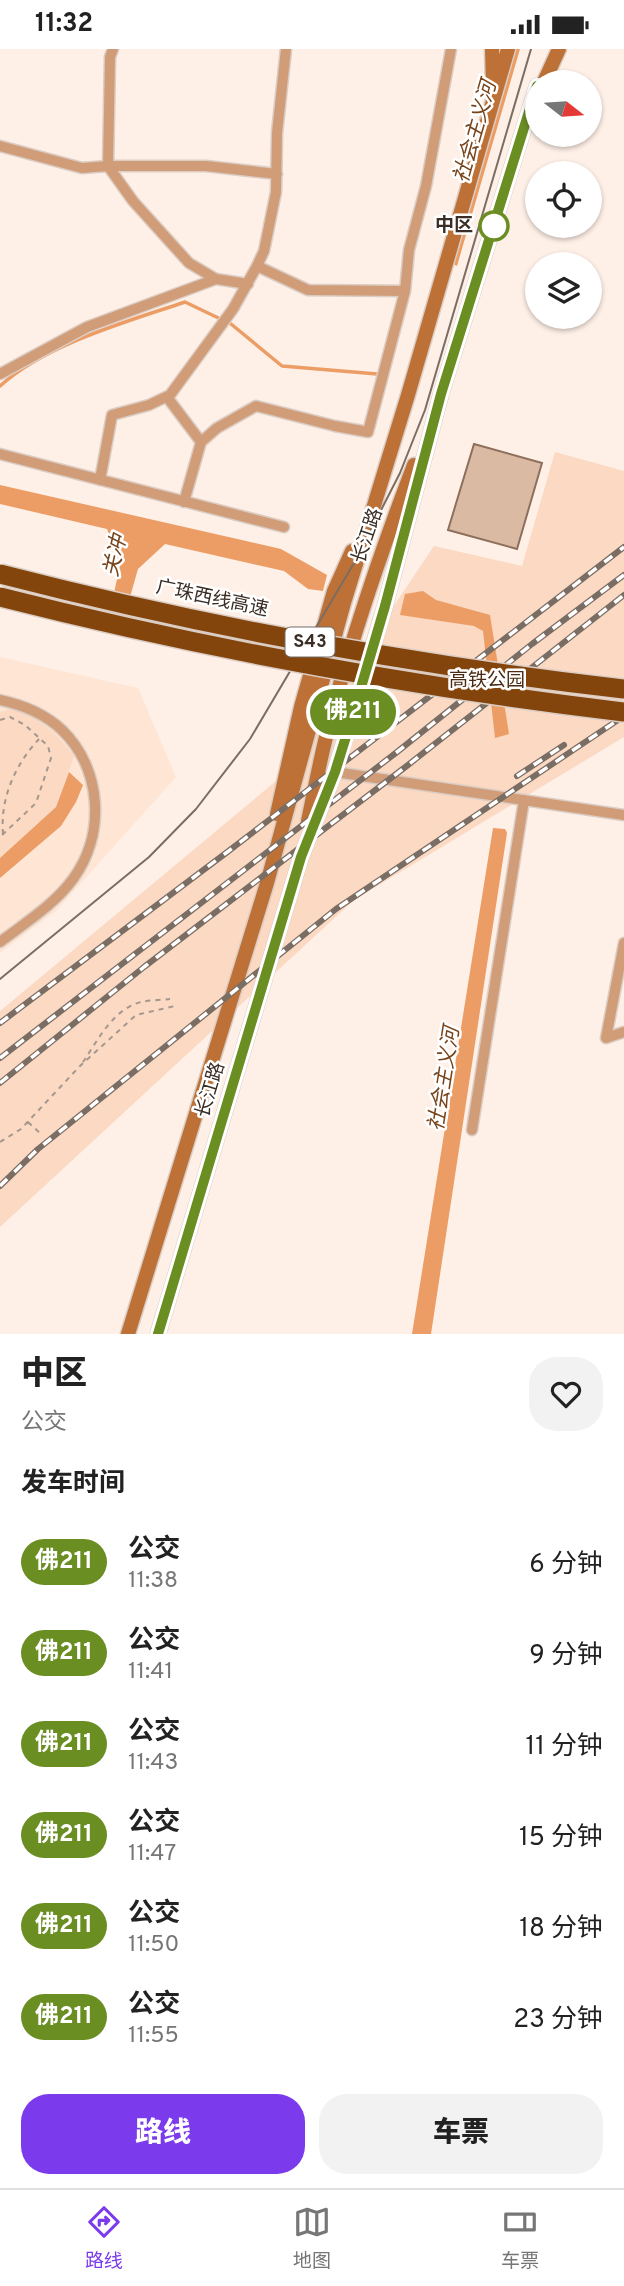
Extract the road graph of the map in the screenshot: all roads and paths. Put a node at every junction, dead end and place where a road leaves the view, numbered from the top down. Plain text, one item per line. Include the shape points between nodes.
1 (113, 49) edge
2 (286, 49) edge
3 (451, 49) edge
4 (492, 49) edge
5 (508, 49) edge
6 (548, 49) edge
7 (559, 49) edge
8 (542, 70) edge
9 (549, 70) edge
10 (493, 100) junction
11 (525, 129) edge
12 (0, 146) edge
13 (107, 166) junction
14 (277, 174) junction
15 (257, 266) junction
16 (216, 279) junction
17 (248, 284) junction
18 (405, 291) junction
19 (0, 374) edge
20 (441, 394) junction
21 (167, 397) junction
22 (201, 442) junction
23 (0, 454) edge
24 (100, 480) junction
25 (184, 502) junction
26 (284, 527) dead end
27 (0, 574) edge
28 (0, 597) edge
29 (624, 689) edge
30 (0, 700) edge
31 (624, 712) edge
32 (0, 720) edge
33 (39, 738) junction
34 (335, 772) junction
35 (524, 800) junction
36 (624, 815) edge
37 (1, 836) edge
38 (301, 857) junction
39 (0, 942) edge
40 (624, 943) edge
41 (170, 999) dead end
42 (175, 1006) dead end
43 (624, 1032) edge
44 (80, 1066) junction
45 (28, 1121) junction
46 (472, 1130) dead end
47 (41, 1134) dead end
48 (0, 1142) edge
49 (128, 1334) edge
50 (158, 1334) edge

1 - 13 street
2 - 14 street
3 - 18 street via 426,186 409,250
4 - 10 main road
5 - 10 main road, 长江路
6 - 8 main road, 长江路
7 - 9 main road
10 - 49 main road, 长江路 via 344,603 267,883
11 - 20 main road, 长江路
12 - 13 street via 82,168
13 - 14 street via 206,166
13 - 16 street via 189,263
14 - 15 street via 268,233
15 - 17 street
15 - 18 street via 308,290
16 - 17 street
16 - 19 street via 87,327
17 - 21 street
18 - 22 street via 368,432 256,406
20 - 34 main road, 长江路
20 - 38 main road, 长江路 via 361,615 326,736
21 - 22 street
21 - 24 street via 112,415
22 - 25 street
23 - 24 street
24 - 25 street
25 - 26 street
27 - 29 highway, 广珠西线高速 / S43, bridge via 275,636
28 - 31 highway, S43, bridge via 275,659
30 - 39 street via 46,717 75,745 91,779 95,815 89,848 74,879
32 - 33 path via 18,720
33 - 37 path via 9,784
33 - 37 path via 48,745 51,758 40,796
34 - 35 street
34 - 38 main road, 长江路
35 - 36 street
35 - 46 street
38 - 50 main road, 长江路
40 - 43 street via 606,1038
41 - 44 path via 142,1002 123,1011
42 - 44 path via 136,1015
44 - 45 path
45 - 47 path
45 - 48 path

